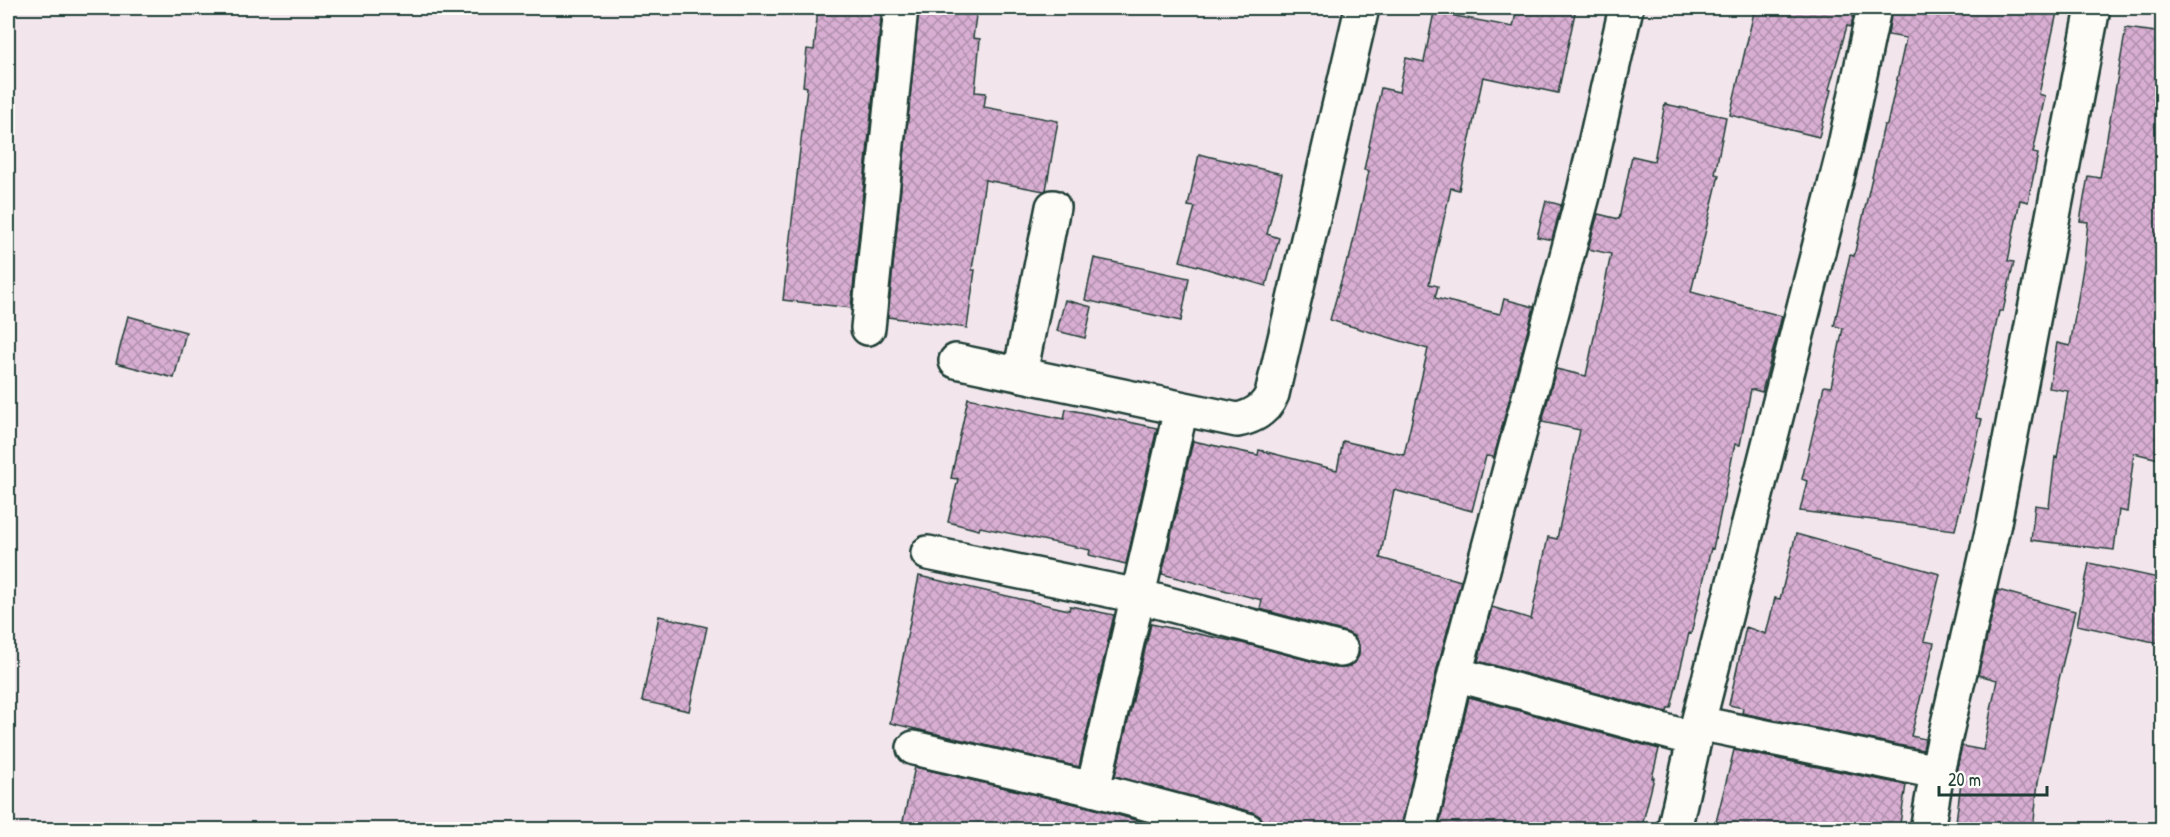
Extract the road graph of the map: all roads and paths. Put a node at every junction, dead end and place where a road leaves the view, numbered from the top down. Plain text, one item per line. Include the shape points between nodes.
1 (901, 8) edge
2 (1362, 8) edge
3 (1626, 8) edge
4 (1874, 8) edge
5 (2093, 8) edge
6 (1053, 207) dead end
7 (868, 328) dead end
8 (956, 361) dead end
9 (1020, 375) junction
10 (1181, 409) junction
11 (928, 553) dead end
12 (1138, 596) junction
13 (1341, 650) dead end
14 (1455, 674) junction
15 (1696, 731) junction
16 (914, 748) dead end
17 (1937, 772) junction
18 (1093, 789) junction
19 (1247, 830) edge
20 (1419, 830) edge
21 (1674, 830) edge
22 (1927, 830) edge

1 - 7 street
2 - 10 street via 1269,403 1237,420
3 - 14 street via 1584,192
4 - 15 street via 1844,150
5 - 17 street via 1994,523
6 - 9 street
8 - 9 street
9 - 10 street
10 - 12 street
11 - 12 street
12 - 13 street
12 - 18 street
14 - 15 street
14 - 20 street
15 - 17 street
15 - 21 street
16 - 18 street
17 - 22 street
18 - 19 street

